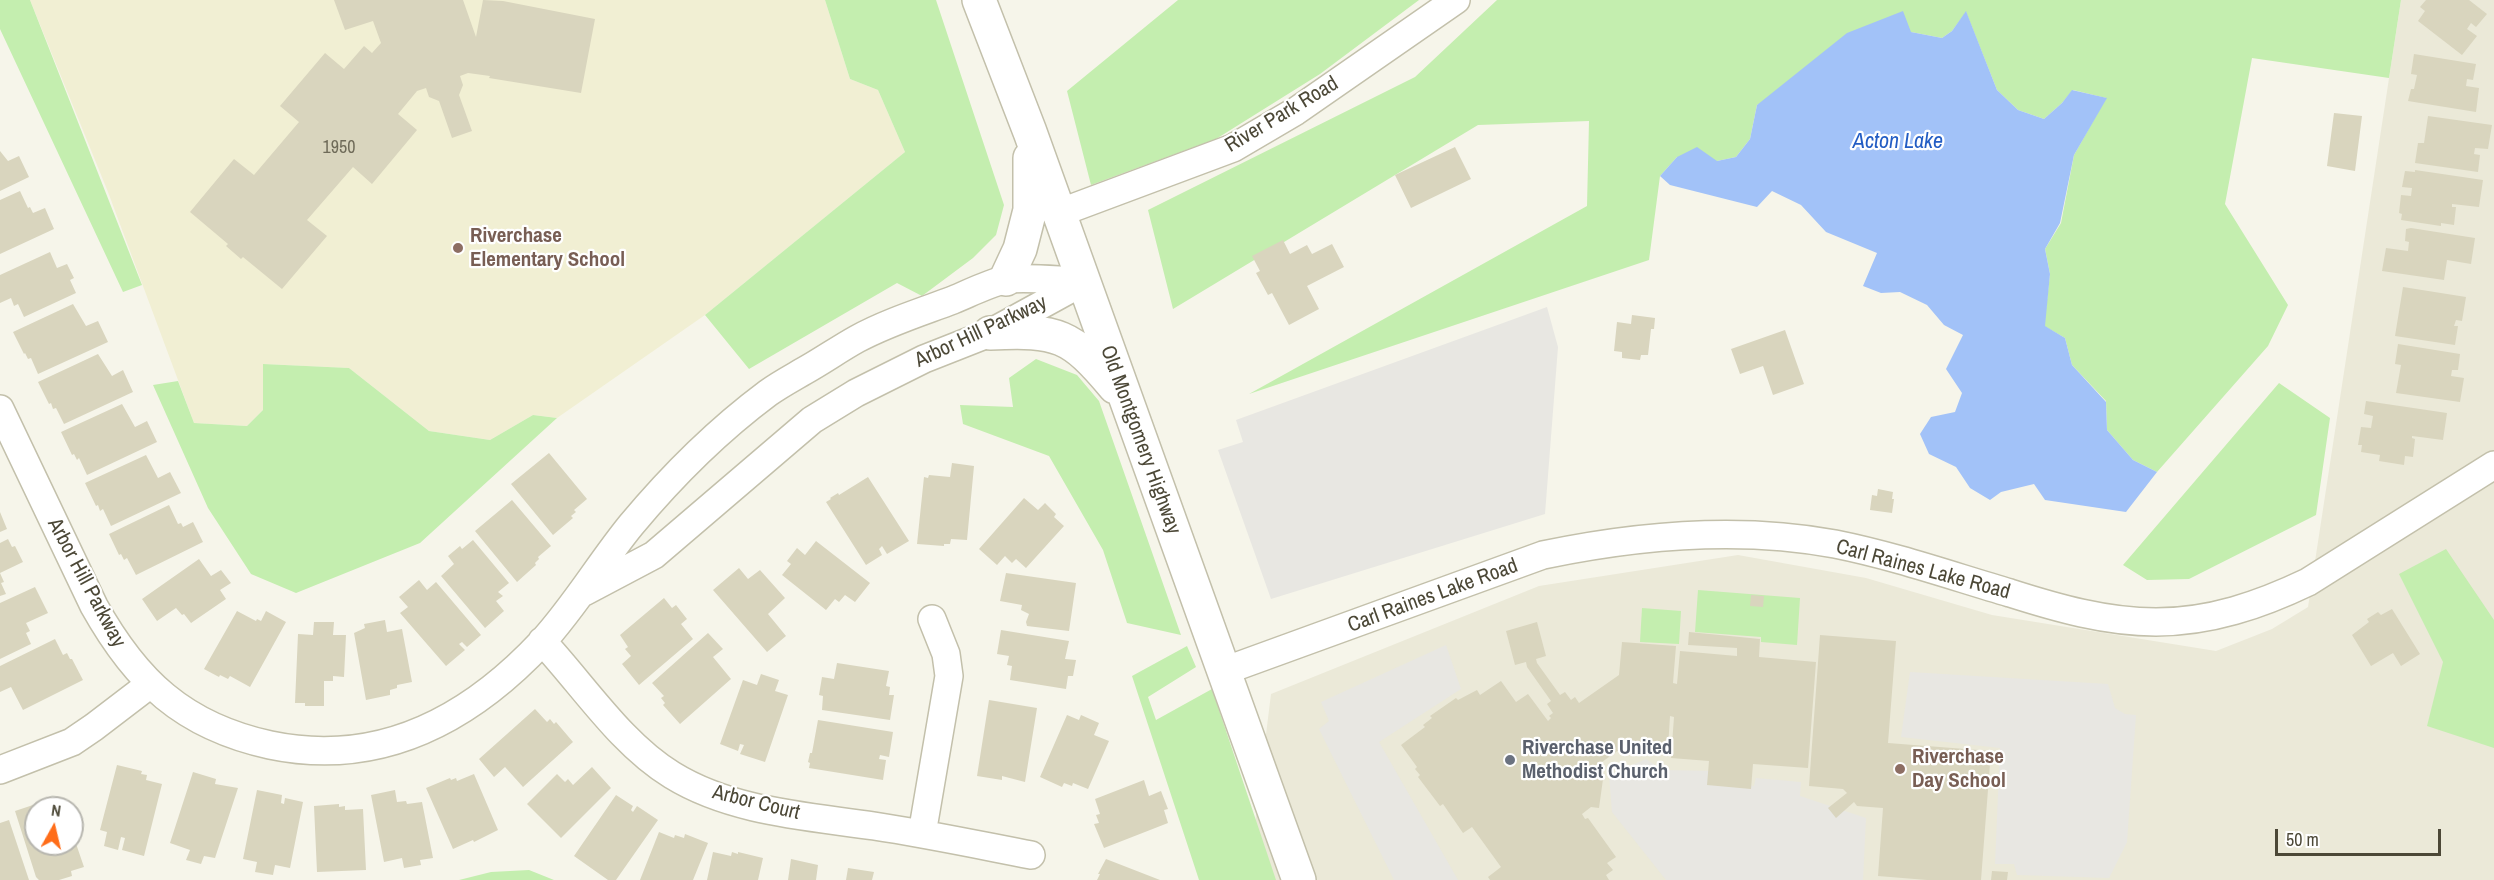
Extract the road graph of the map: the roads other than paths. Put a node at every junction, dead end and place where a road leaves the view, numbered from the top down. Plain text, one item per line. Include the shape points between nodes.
1 (979, 0) edge
2 (1456, 0) edge
3 (1030, 132) junction
4 (1059, 213) junction
5 (1006, 279) junction
6 (1084, 281) junction
7 (990, 333) junction
8 (1126, 400) junction
9 (2, 417) edge
10 (2494, 465) edge
11 (582, 592) junction
12 (932, 620) dead end
13 (542, 641) junction
14 (1224, 671) junction
15 (149, 685) junction
16 (0, 770) edge
17 (922, 834) junction
18 (1031, 855) dead end
19 (1299, 880) edge

1 - 3 street, Old Montgomery Highway
2 - 4 street, River Park Road via 1296,111 1233,148
3 - 4 street, Old Montgomery Highway
3 - 5 street via 1030,210 1020,249
4 - 6 street, Old Montgomery Highway
5 - 6 street, Arbor Hill Parkway
5 - 11 street, Arbor Hill Parkway via 859,338 769,393 710,441 650,505
6 - 7 street, Arbor Hill Parkway
6 - 8 street, Old Montgomery Highway
7 - 8 street via 1034,331 1065,340 1095,363
7 - 11 street, Arbor Hill Parkway via 924,359 812,420 654,555
8 - 14 street, Old Montgomery Highway
9 - 15 street, Arbor Hill Parkway via 94,606 111,636
10 - 14 street, Carl Raines Lake Road via 2308,582 2275,598 2214,616 2156,622 2117,619 2052,606 1835,544 1758,535 1669,536 1592,544 1543,555
11 - 13 street, Arbor Hill Parkway
12 - 17 street via 946,654 949,675
13 - 15 street, Arbor Hill Parkway via 481,698 456,714 426,730 368,747 313,751 249,741 195,717
13 - 17 street, Arbor Court via 623,734 672,775 736,803
14 - 19 street, Old Montgomery Highway
15 - 16 street via 72,742
17 - 18 street, Arbor Court

